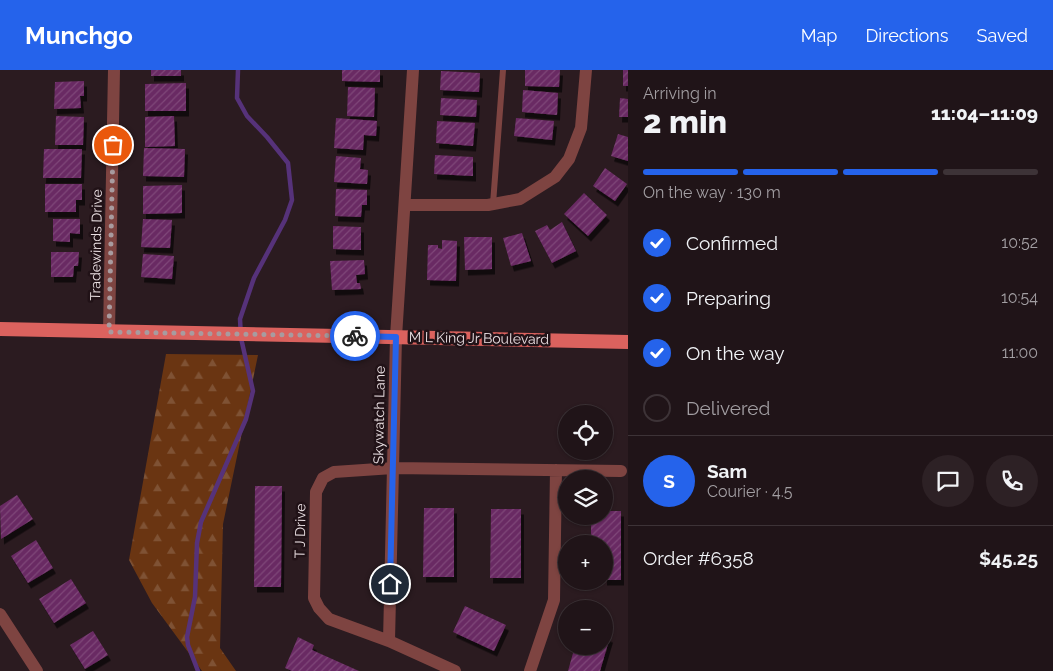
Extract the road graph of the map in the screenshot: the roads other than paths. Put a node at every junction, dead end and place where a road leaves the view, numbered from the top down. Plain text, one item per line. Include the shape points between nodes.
1 (114, 70) edge
2 (413, 70) edge
3 (503, 70) edge
4 (586, 70) edge
5 (493, 204) junction
6 (405, 205) junction
7 (0, 328) edge
8 (109, 332) junction
9 (396, 337) junction
10 (628, 342) edge
11 (393, 468) junction
12 (556, 470) junction
13 (621, 471) dead end
14 (0, 614) edge
15 (389, 641) junction
16 (36, 671) edge
17 (455, 671) edge
18 (530, 671) edge

1 - 8 street, Tradewinds Drive
2 - 6 street, Skywatch Lane
3 - 5 lane
4 - 5 street via 581,128 569,159 555,177 520,199
5 - 6 street
6 - 9 street, Skywatch Lane
7 - 8 main road, M L King Jr Boulevard
8 - 9 main road, M L King Jr Boulevard
9 - 10 main road, M L King Jr Boulevard
9 - 11 street, Skywatch Lane
11 - 12 street, T J Drive
11 - 15 street, Skywatch Lane
11 - 15 street, T J Drive via 334,472 322,478 316,492 314,598 329,619
12 - 13 street, T J Drive
12 - 18 street via 554,600
14 - 16 street
15 - 17 street, T J Drive

